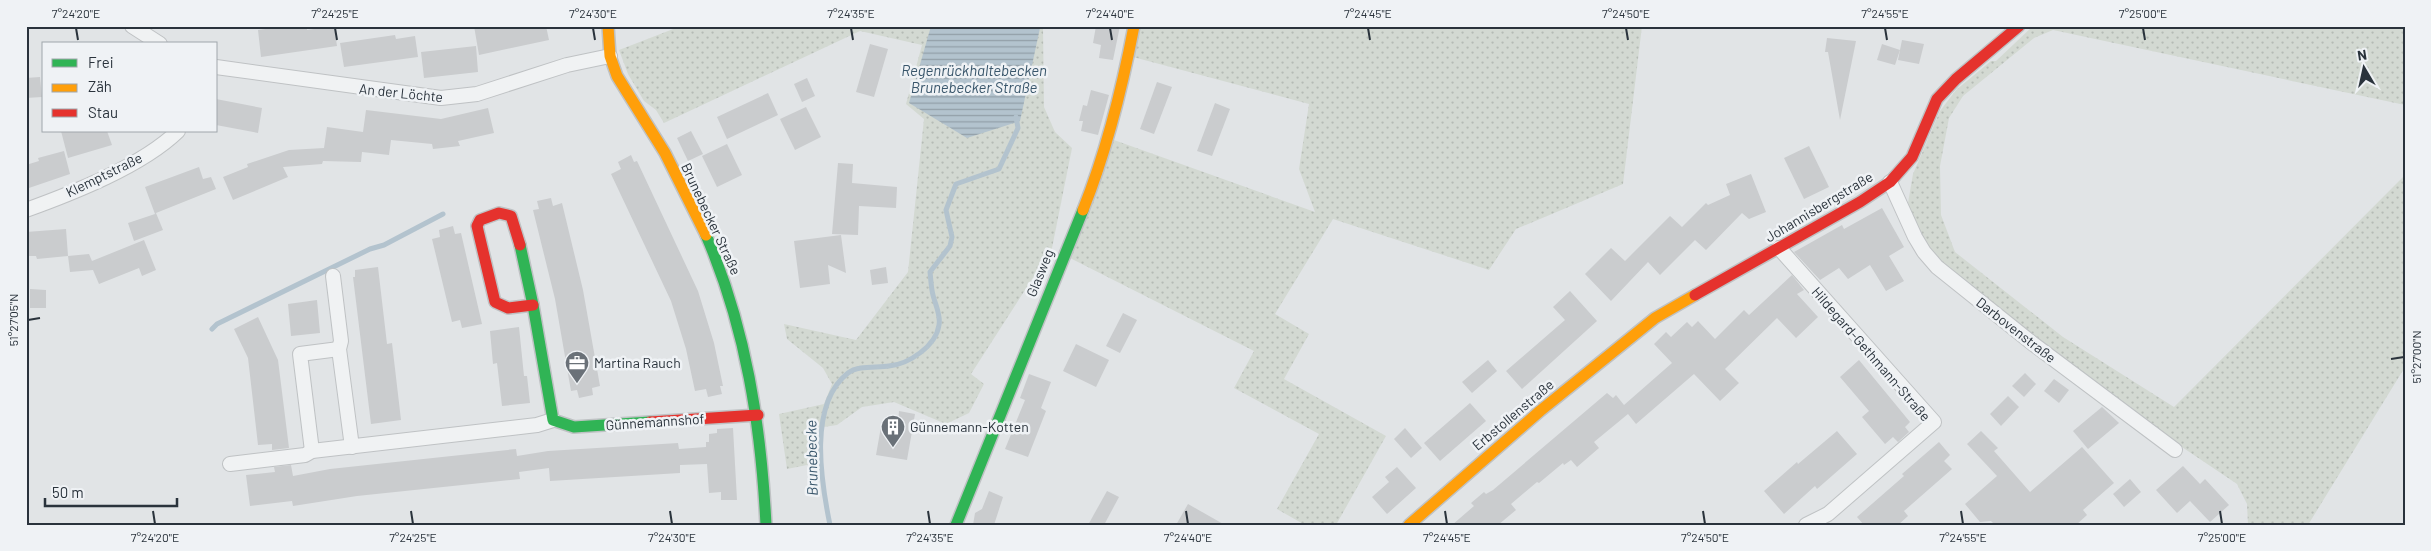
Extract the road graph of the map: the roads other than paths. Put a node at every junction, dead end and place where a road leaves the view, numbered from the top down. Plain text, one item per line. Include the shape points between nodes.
1 (132, 26) edge
2 (608, 26) edge
3 (1134, 26) edge
4 (2019, 26) edge
5 (157, 42) edge
6 (610, 56) junction
7 (218, 67) edge
8 (177, 132) edge
9 (1890, 182) junction
10 (26, 210) edge
11 (1779, 248) junction
12 (333, 276) dead end
13 (533, 305) junction
14 (1638, 331) joint
15 (339, 349) junction
16 (758, 415) junction
17 (554, 420) junction
18 (352, 447) junction
19 (2175, 450) dead end
20 (312, 451) junction
21 (230, 464) dead end
22 (1831, 519) edge
23 (766, 525) edge
24 (956, 525) edge
25 (1409, 525) edge
26 (1806, 525) edge

1 - 5 street
2 - 6 street, Brunebecker Straße
3 - 24 street, Glasweg via 1121,93 1100,164
4 - 9 street, Johannisbergstraße via 1956,79 1937,100 1912,157
6 - 7 street, An der Löchte via 567,65 477,94 441,98
6 - 16 street, Brunebecker Straße via 620,80 651,129 685,194 722,273 743,338
8 - 10 street, Klemptstraße via 134,162
9 - 11 street, Johannisbergstraße
9 - 19 street, Darbovenstraße via 1915,238 1937,267
11 - 14 street, Johannisbergstraße via 1655,318
11 - 22 street, Hildegard-Gethmann-Straße via 1934,422
12 - 15 street
13 - 13 street via 513,216 505,212 480,220 478,226 495,302 508,309
13 - 17 street
14 - 25 street, Erbstollenstraße
15 - 18 street
15 - 20 street via 300,354
16 - 17 street, Günnemannshof via 574,427
16 - 23 street, Brunebecker Straße
17 - 18 street, Günnemannshof via 537,425
18 - 20 street, Günnemannshof
20 - 21 street, Günnemannshof via 305,455
22 - 26 street, Hildegard-Gethmann-Straße

